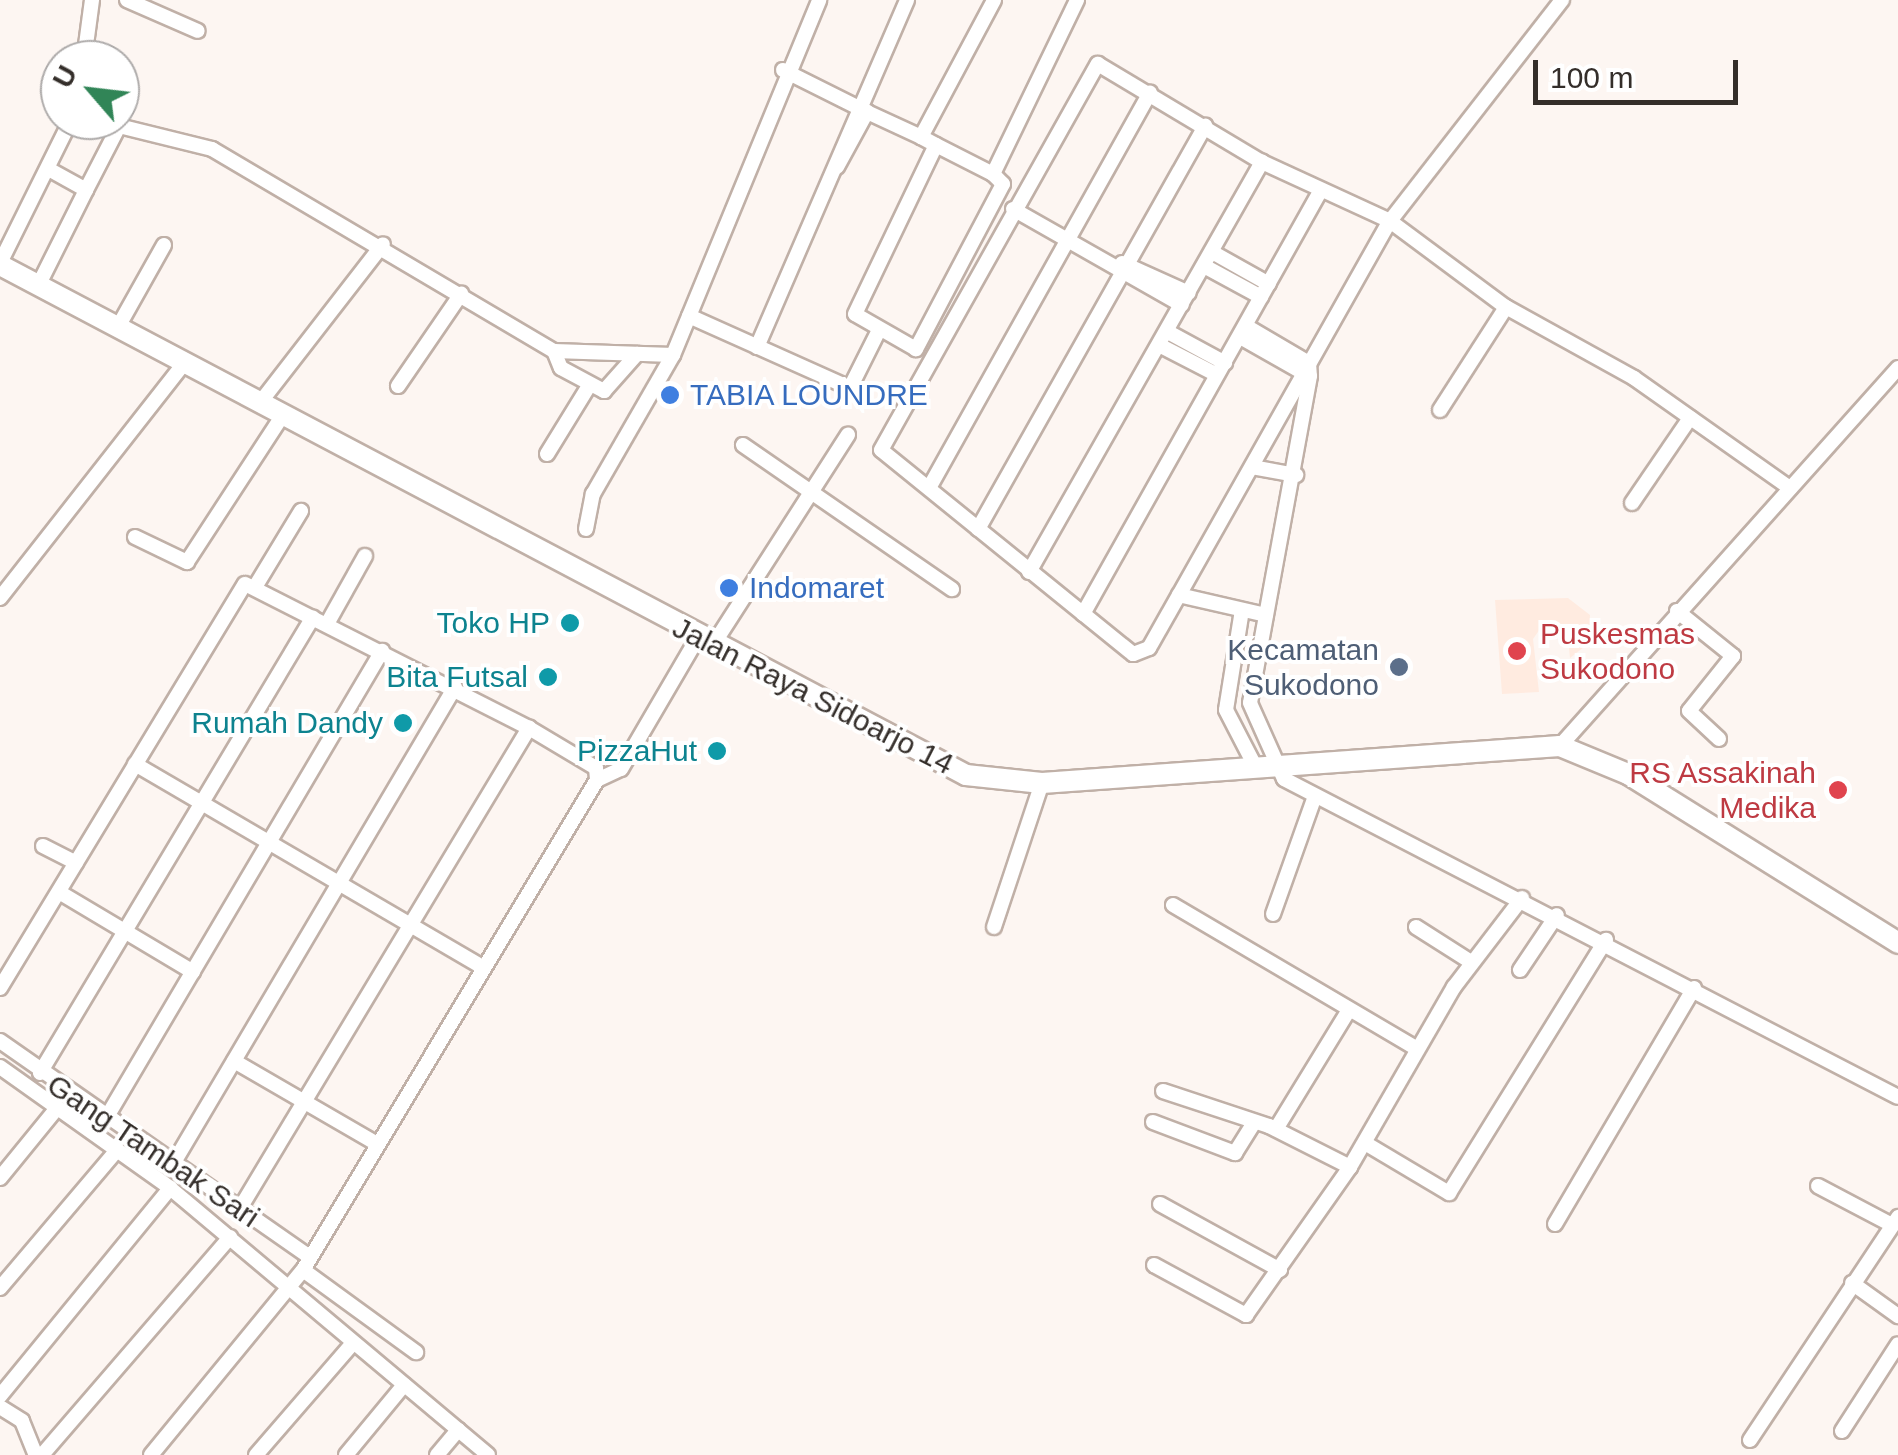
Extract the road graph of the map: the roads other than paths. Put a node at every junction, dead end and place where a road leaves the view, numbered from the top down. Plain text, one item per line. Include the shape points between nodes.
1 (92, 0) edge
2 (127, 0) edge
3 (819, 0) edge
4 (906, 0) edge
5 (994, 0) edge
6 (1077, 0) edge
7 (1562, 0) edge
8 (198, 31) dead end
9 (87, 40) edge
10 (783, 70) junction
11 (1150, 92) junction
12 (860, 109) junction
13 (1205, 126) junction
14 (921, 137) junction
15 (64, 140) edge
16 (936, 145) junction
17 (1262, 162) junction
18 (52, 171) junction
19 (993, 174) junction
20 (86, 190) junction
21 (1320, 192) junction
22 (1013, 210) junction
23 (1390, 221) junction
24 (1069, 238) junction
25 (383, 244) junction
26 (164, 245) dead end
27 (1208, 259) junction
28 (0, 264) edge
29 (1123, 266) junction
30 (39, 284) junction
31 (1265, 291) junction
32 (460, 294) junction
33 (1185, 299) junction
34 (1506, 308) junction
35 (689, 316) junction
36 (118, 327) junction
37 (1243, 331) junction
38 (878, 332) junction
39 (1164, 338) junction
40 (758, 347) junction
41 (554, 351) junction
42 (637, 354) junction
43 (672, 355) junction
44 (184, 363) junction
45 (1898, 368) edge
46 (1221, 369) junction
47 (1308, 371) junction
48 (590, 384) junction
49 (398, 386) dead end
50 (260, 404) junction
51 (1440, 410) dead end
52 (282, 416) junction
53 (1690, 418) junction
54 (848, 435) dead end
55 (743, 445) dead end
56 (547, 454) dead end
57 (1252, 467) junction
58 (1296, 476) junction
59 (928, 488) junction
60 (1790, 488) junction
61 (812, 489) junction
62 (1632, 502) dead end
63 (301, 511) dead end
64 (586, 529) dead end
65 (978, 529) junction
66 (135, 536) dead end
67 (365, 556) dead end
68 (1029, 572) junction
69 (255, 587) junction
70 (952, 589) dead end
71 (1179, 595) junction
72 (0, 598) edge
73 (1242, 610) junction
74 (1677, 611) junction
75 (1082, 614) junction
76 (1266, 615) junction
77 (320, 621) junction
78 (1237, 637) junction
79 (706, 641) junction
80 (1258, 643) junction
81 (382, 651) junction
82 (455, 687) junction
83 (1250, 702) junction
84 (1226, 710) junction
85 (529, 728) junction
86 (1719, 739) dead end
87 (1560, 746) junction
88 (135, 764) junction
89 (1265, 766) junction
90 (597, 780) junction
91 (1042, 783) junction
92 (1315, 796) junction
93 (204, 803) junction
94 (268, 842) junction
95 (43, 846) dead end
96 (76, 863) junction
97 (338, 884) junction
98 (59, 892) junction
99 (1522, 898) junction
100 (1173, 905) dead end
101 (1273, 914) dead end
102 (1558, 916) junction
103 (408, 924) junction
104 (1416, 927) dead end
105 (994, 928) dead end
106 (124, 931) junction
107 (1606, 940) junction
108 (1898, 943) edge
109 (1471, 962) junction
110 (481, 966) junction
111 (1520, 970) dead end
112 (193, 972) junction
113 (0, 988) edge
114 (1694, 988) junction
115 (1349, 1010) junction
116 (0, 1041) edge
117 (1417, 1048) junction
118 (234, 1062) junction
119 (0, 1067) edge
120 (40, 1072) junction
121 (1163, 1091) dead end
122 (1898, 1097) edge
123 (304, 1104) junction
124 (58, 1108) junction
125 (105, 1120) junction
126 (1153, 1122) dead end
127 (1254, 1122) junction
128 (1276, 1130) junction
129 (1365, 1143) junction
130 (377, 1144) junction
131 (118, 1150) junction
132 (172, 1164) junction
133 (1350, 1167) junction
134 (0, 1178) edge
135 (1818, 1186) dead end
136 (170, 1188) junction
137 (1160, 1204) dead end
138 (240, 1210) junction
139 (1895, 1221) edge
140 (1556, 1224) dead end
141 (230, 1238) junction
142 (306, 1264) junction
143 (1154, 1265) dead end
144 (1280, 1270) junction
145 (1852, 1283) junction
146 (0, 1288) edge
147 (289, 1289) junction
148 (1898, 1316) edge
149 (353, 1342) junction
150 (1898, 1344) edge
151 (416, 1352) dead end
152 (404, 1385) junction
153 (0, 1396) edge
154 (0, 1407) edge
155 (458, 1430) junction
156 (1842, 1431) dead end
157 (1750, 1440) dead end
158 (39, 1455) edge
159 (151, 1455) edge
160 (256, 1455) edge
161 (346, 1455) edge
162 (437, 1455) edge
163 (488, 1455) edge

1 - 9 street
2 - 8 street
3 - 10 street
4 - 12 street
5 - 14 street
6 - 19 street
7 - 23 street
10 - 12 street
10 - 35 street
11 - 13 street
11 - 22 street via 1093,67
11 - 24 street
12 - 14 street
12 - 40 street
13 - 17 street
13 - 29 street
14 - 16 street
15 - 18 street
16 - 19 street
16 - 38 street via 855,314
17 - 21 street
17 - 27 street
18 - 20 street
18 - 28 street
19 - 38 street via 1001,192 921,345
20 - 25 street via 122,126 226,154
20 - 30 street
21 - 23 street
21 - 31 street
22 - 24 street
22 - 59 street via 881,446
23 - 34 street
23 - 47 street
24 - 29 street
24 - 59 street
25 - 32 street
25 - 50 street
26 - 36 street
27 - 31 street
27 - 33 street
28 - 30 main road, Jalan Raya Sidoarjo 14
29 - 33 street
29 - 65 street
30 - 36 main road, Jalan Raya Sidoarjo 14
31 - 37 street
32 - 41 street
32 - 49 street
33 - 39 street
34 - 51 street
34 - 53 street
35 - 40 street
35 - 43 street
36 - 44 main road, Jalan Raya Sidoarjo 14
37 - 46 street
37 - 47 street
38 - 40 street via 850,388
39 - 46 street
39 - 68 street
41 - 42 street
41 - 48 street via 560,368
42 - 43 street
42 - 48 street via 606,392
43 - 64 street via 593,494
44 - 50 main road, Jalan Raya Sidoarjo 14
44 - 72 street
45 - 60 street
46 - 75 street
47 - 57 street
47 - 58 street
48 - 56 street
50 - 52 main road, Jalan Raya Sidoarjo 14
52 - 66 street via 187,562
52 - 79 main road, Jalan Raya Sidoarjo 14
53 - 60 street
53 - 62 street
54 - 61 street
55 - 61 street
57 - 58 street
57 - 71 street
58 - 76 street
59 - 65 street
60 - 74 street
61 - 70 street
61 - 79 street
63 - 69 street
65 - 68 street
67 - 77 street
68 - 75 street
69 - 77 street
69 - 88 street via 242,586
71 - 73 street
71 - 75 street via 1138,654
73 - 76 street
73 - 78 street
74 - 86 street via 1733,656 1689,712
74 - 87 street
76 - 80 street
77 - 81 street
77 - 93 street
78 - 80 street
78 - 84 street
79 - 90 street via 621,769
79 - 91 main road, Jalan Raya Sidoarjo 14 via 940,765 987,782
80 - 83 street
81 - 82 street
81 - 94 street
82 - 85 street
82 - 97 street
83 - 84 street
83 - 89 street
84 - 89 street
85 - 90 street via 596,768
85 - 103 street
87 - 89 main road, Jalan Raya Sidoarjo 14
87 - 108 main road, Jalan Raya Sidoarjo 14 via 1628,774
88 - 93 street
88 - 96 street
89 - 91 main road, Jalan Raya Sidoarjo 14
89 - 92 street
90 - 110 street
91 - 105 street
92 - 99 street
92 - 101 street
93 - 94 street
93 - 106 street
94 - 97 street
94 - 112 street
95 - 96 street
96 - 98 street
97 - 103 street
97 - 118 street
98 - 106 street
98 - 113 street
99 - 102 street
99 - 109 street
100 - 115 street
102 - 107 street
102 - 111 street
103 - 110 street
103 - 123 street
104 - 109 street
106 - 112 street
106 - 120 street
107 - 114 street
107 - 129 street via 1448,1193
109 - 117 street
110 - 130 street
112 - 125 street
114 - 122 street
114 - 140 street
115 - 117 street
115 - 128 street
116 - 120 street, Gang Tambak Sari
117 - 129 street
118 - 123 street
118 - 132 street
119 - 124 street
120 - 125 street, Gang Tambak Sari
121 - 127 street
123 - 130 street
123 - 138 street
124 - 131 street
124 - 134 street
125 - 132 street, Gang Tambak Sari
126 - 127 street via 1235,1152
127 - 128 street
128 - 133 street
129 - 133 street
130 - 142 street
131 - 136 street
131 - 146 street
132 - 138 street, Gang Tambak Sari
133 - 144 street
135 - 139 street
136 - 141 street
136 - 153 street
137 - 144 street
138 - 142 street, Gang Tambak Sari
139 - 145 street
141 - 147 street
141 - 158 street
142 - 147 street
142 - 151 street, Gang Tambak Sari
143 - 144 street via 1242,1316
145 - 148 street
145 - 157 street
147 - 149 street
147 - 159 street
149 - 152 street
149 - 160 street
150 - 156 street
152 - 155 street
152 - 161 street
154 - 158 street via 22,1421
155 - 162 street
155 - 163 street

